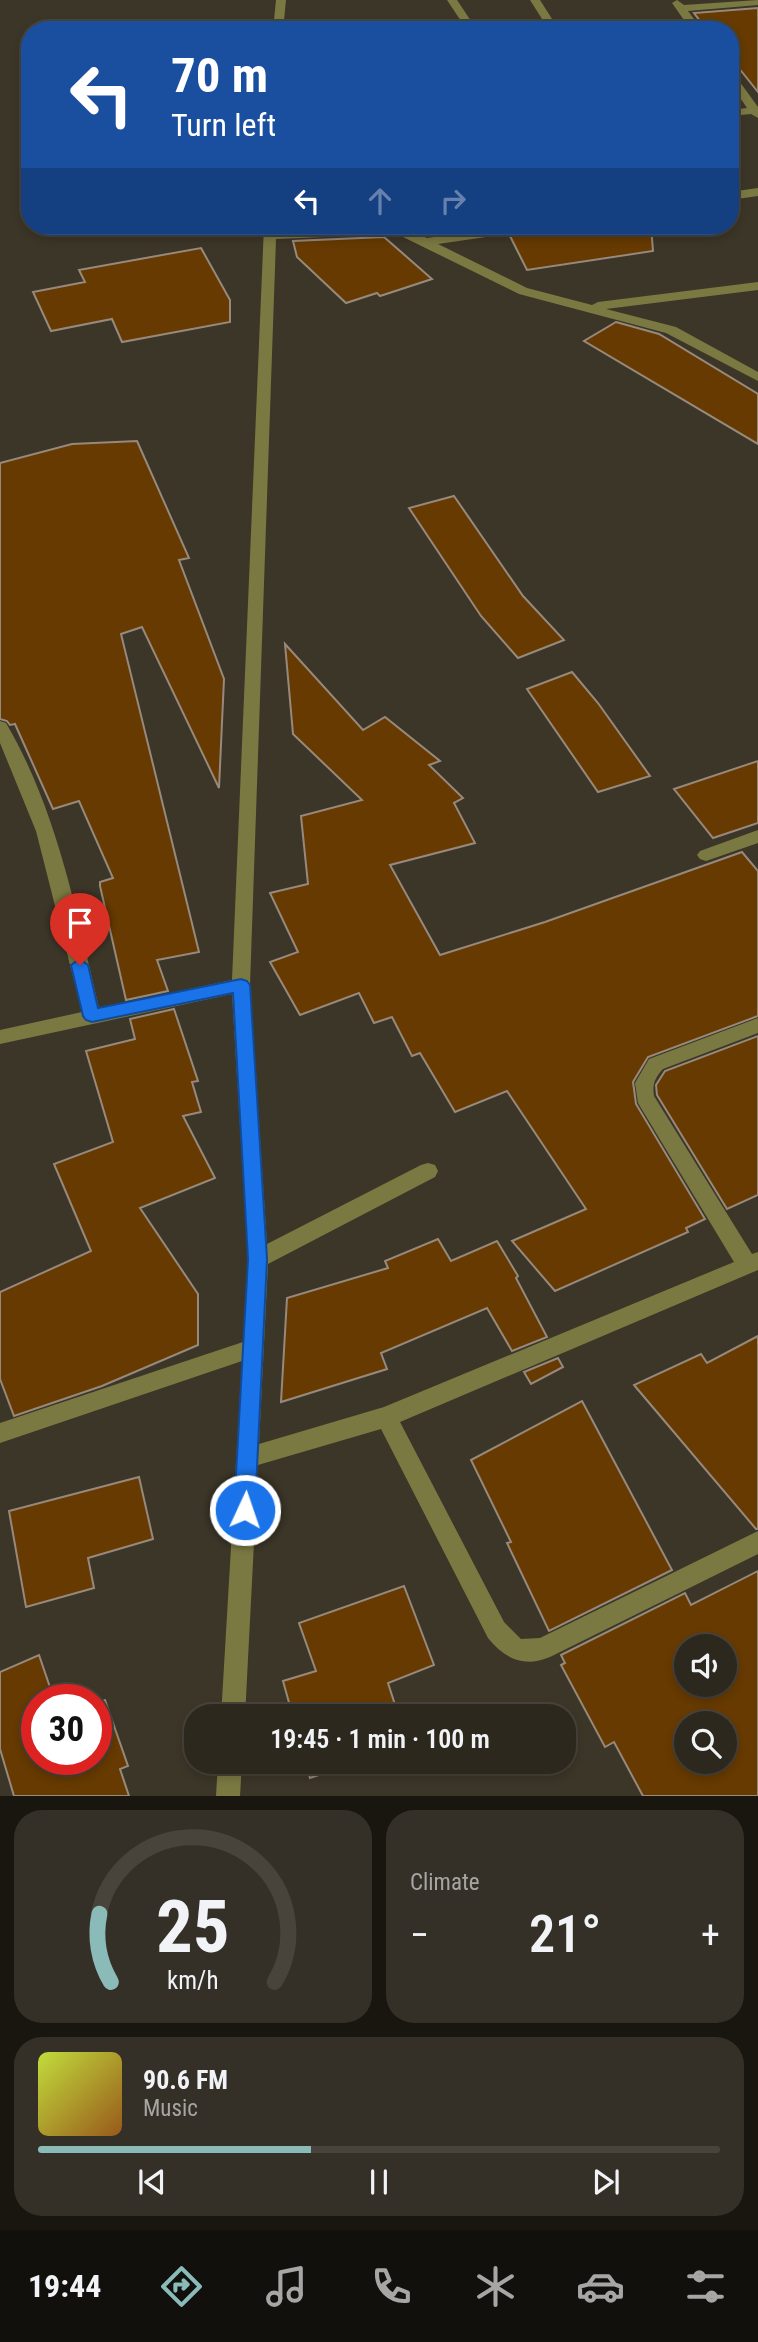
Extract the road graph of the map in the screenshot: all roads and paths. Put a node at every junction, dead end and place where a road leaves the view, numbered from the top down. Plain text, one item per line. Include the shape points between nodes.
1 (281, 0) edge
2 (452, 0) edge
3 (535, 0) edge
4 (758, 2) edge
5 (678, 4) edge
6 (279, 21) edge
7 (466, 21) edge
8 (548, 21) edge
9 (690, 21) edge
10 (739, 89) edge
11 (756, 113) edge
12 (758, 192) edge
13 (739, 195) edge
14 (270, 235) edge
15 (412, 235) edge
16 (473, 235) edge
17 (425, 242) junction
18 (758, 286) edge
19 (584, 308) junction
20 (758, 377) edge
21 (0, 727) edge
22 (758, 836) edge
23 (706, 855) dead end
24 (241, 985) junction
25 (92, 1016) junction
26 (758, 1025) edge
27 (0, 1037) edge
28 (428, 1171) dead end
29 (258, 1259) junction
30 (752, 1263) edge
31 (253, 1348) junction
32 (386, 1417) junction
33 (0, 1433) edge
34 (248, 1458) junction
35 (757, 1545) edge
36 (234, 1704) edge
37 (230, 1774) edge
38 (229, 1796) edge

1 - 6 street
2 - 7 street
3 - 8 street
4 - 5 street
5 - 9 street
10 - 11 street
12 - 13 street
14 - 24 street
15 - 17 street
16 - 17 street
17 - 19 street via 523,291
18 - 19 street
19 - 20 street via 671,331
21 - 25 street via 18,758 56,864
22 - 23 street
24 - 25 street
24 - 29 street
25 - 27 street
26 - 30 street via 656,1064 642,1084 645,1097
28 - 29 street
29 - 31 street
30 - 32 street
31 - 33 street
31 - 34 street
32 - 34 street
32 - 35 street via 496,1630 509,1647 523,1652 541,1649
34 - 36 street
37 - 38 street

